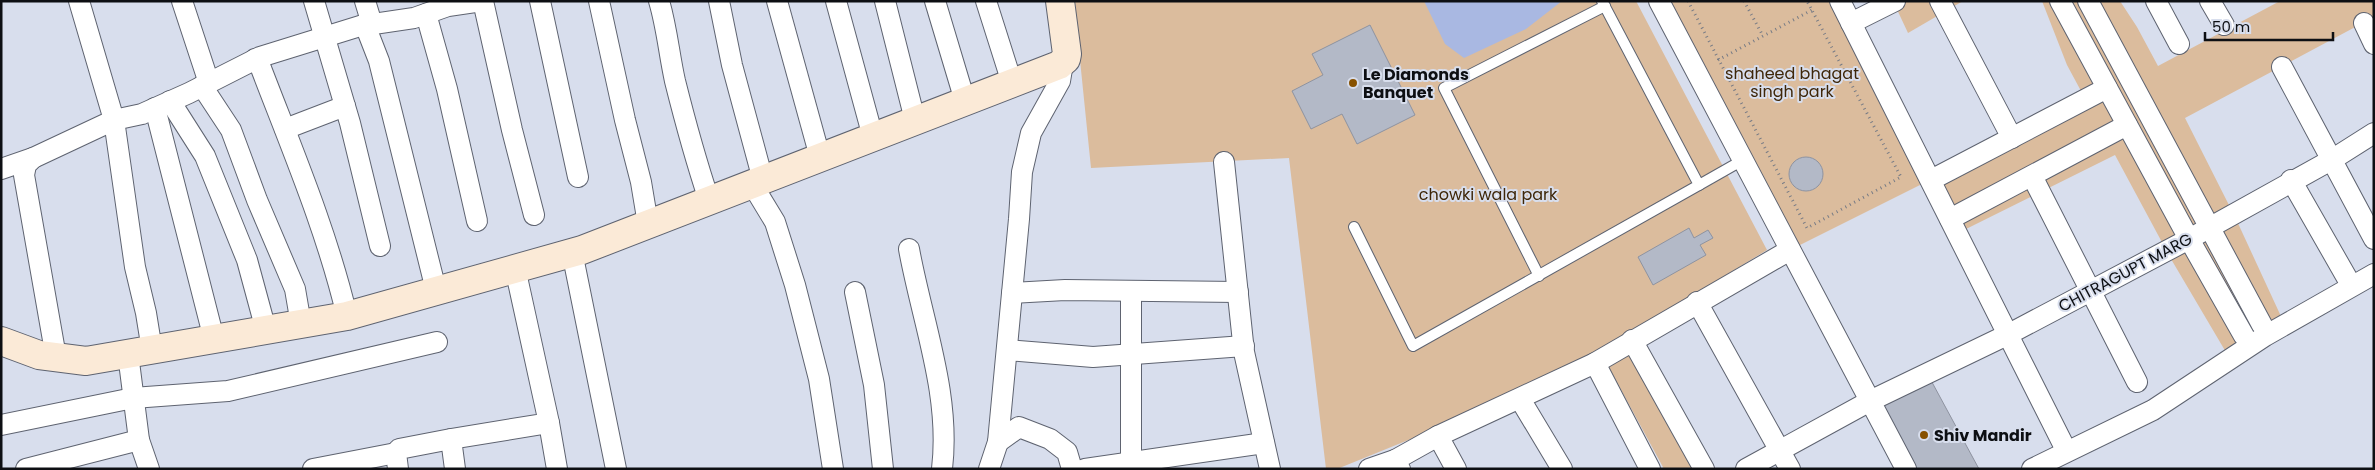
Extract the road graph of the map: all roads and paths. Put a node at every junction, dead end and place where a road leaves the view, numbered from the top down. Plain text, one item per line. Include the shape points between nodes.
1 (79, 1) edge
2 (182, 1) edge
3 (314, 1) edge
4 (365, 1) edge
5 (483, 1) edge
6 (540, 1) edge
7 (599, 1) edge
8 (659, 1) edge
9 (719, 1) edge
10 (777, 1) edge
11 (836, 1) edge
12 (885, 1) edge
13 (935, 1) edge
14 (986, 1) edge
15 (1060, 1) edge
16 (1659, 1) edge
17 (1688, 1) edge
18 (1744, 1) edge
19 (1807, 1) edge
20 (1840, 1) edge
21 (1895, 1) edge
22 (1940, 1) edge
23 (2060, 1) edge
24 (2088, 1) edge
25 (2156, 1) edge
26 (2210, 1) edge
27 (1604, 4) edge
28 (427, 9) edge
29 (1812, 10) junction
30 (1851, 23) junction
31 (2364, 23) dead end
32 (369, 24) junction
33 (2224, 24) dead end
34 (1763, 36) junction
35 (325, 37) junction
36 (2179, 44) dead end
37 (2374, 44) edge
38 (255, 59) junction
39 (1718, 60) junction
40 (1063, 63) junction
41 (2282, 67) dead end
42 (1012, 83) junction
43 (206, 85) junction
44 (2107, 88) junction
45 (965, 101) junction
46 (163, 105) junction
47 (345, 106) junction
48 (114, 120) junction
49 (915, 120) junction
50 (2127, 125) junction
51 (285, 129) junction
52 (2373, 135) edge
53 (873, 137) junction
54 (2012, 138) junction
55 (820, 157) junction
56 (33, 158) junction
57 (2333, 158) junction
58 (1743, 160) junction
59 (1224, 162) dead end
60 (1, 169) edge
61 (2032, 176) junction
62 (578, 177) dead end
63 (1930, 180) junction
64 (2291, 180) junction
65 (757, 182) junction
66 (1699, 185) junction
67 (709, 200) junction
68 (534, 215) dead end
69 (1950, 219) junction
70 (477, 221) dead end
71 (648, 224) junction
72 (1354, 227) dead end
73 (2209, 228) junction
74 (2188, 239) junction
75 (2374, 239) edge
76 (380, 246) dead end
77 (909, 249) dead end
78 (1790, 250) junction
79 (572, 252) junction
80 (515, 268) junction
81 (2374, 274) edge
82 (1538, 276) junction
83 (2351, 285) junction
84 (436, 290) junction
85 (1132, 291) junction
86 (2090, 291) junction
87 (855, 292) dead end
88 (1238, 292) junction
89 (1012, 293) junction
90 (1697, 302) junction
91 (347, 316) junction
92 (301, 324) junction
93 (2262, 325) dead end
94 (266, 330) junction
95 (2009, 334) junction
96 (2244, 336) dead end
97 (214, 339) junction
98 (1632, 340) junction
99 (1, 341) edge
100 (437, 342) dead end
101 (1244, 346) junction
102 (1007, 350) junction
103 (140, 352) junction
104 (1130, 354) junction
105 (56, 358) junction
106 (1595, 363) junction
107 (2137, 382) dead end
108 (133, 398) junction
109 (1520, 399) junction
110 (1870, 401) junction
111 (549, 423) junction
112 (1, 425) edge
113 (1438, 436) junction
114 (451, 439) junction
115 (139, 440) junction
116 (998, 442) junction
117 (1264, 443) junction
118 (1780, 450) junction
119 (2066, 450) junction
120 (397, 461) edge
121 (1397, 464) edge
122 (339, 466) edge
123 (1130, 466) edge
124 (26, 469) edge
125 (149, 469) edge
126 (313, 469) edge
127 (455, 469) edge
128 (558, 469) edge
129 (616, 469) edge
130 (833, 469) edge
131 (883, 469) edge
132 (942, 469) edge
133 (989, 469) edge
134 (1072, 469) edge
135 (1085, 469) edge
136 (1270, 469) edge
137 (1369, 469) edge
138 (1456, 469) edge
139 (1562, 469) edge
140 (1650, 469) edge
141 (1704, 469) edge
142 (1746, 469) edge
143 (1790, 469) edge
144 (1906, 469) edge
145 (2032, 469) edge

1 - 48 street
2 - 43 street
3 - 35 street
4 - 32 street
5 - 28 street
5 - 68 street
6 - 62 street
7 - 71 street
8 - 67 street via 675,79
9 - 65 street
10 - 55 street
11 - 53 street
12 - 49 street
13 - 45 street
14 - 42 street
15 - 40 street via 1067,54
16 - 58 street
17 - 39 path
18 - 34 path
19 - 29 path
20 - 30 street
21 - 30 street
22 - 54 street
23 - 44 street
24 - 73 street
25 - 36 street
26 - 33 street
27 - 66 lane
27 - 82 lane via 1444,88
28 - 32 street via 414,18
28 - 70 street
29 - 34 path
29 - 39 path via 1901,178 1807,228
30 - 63 street
31 - 37 street
32 - 35 street
32 - 84 street
34 - 39 path
35 - 38 street
35 - 47 street
38 - 43 street
38 - 51 street
40 - 42 street
40 - 89 street via 1060,81 1031,134 1022,172
41 - 57 street
42 - 45 street
43 - 46 street
43 - 92 street via 231,130 295,289
44 - 50 street
44 - 54 street
45 - 49 street
46 - 48 street
46 - 94 street via 205,156 246,260
46 - 97 street
47 - 51 street
47 - 76 street
48 - 56 street
48 - 103 street via 135,267 146,313
49 - 53 street
50 - 61 street
50 - 74 street
51 - 91 street via 330,250
52 - 57 street, CHITRAGUPT MARG
53 - 55 street
54 - 63 street
55 - 65 street
56 - 60 street
56 - 105 street via 26,165 24,175
57 - 64 street, CHITRAGUPT MARG
57 - 75 street
58 - 66 lane
58 - 78 street
59 - 88 street
61 - 69 street
61 - 86 street
63 - 69 street
64 - 73 street, CHITRAGUPT MARG
64 - 83 street
65 - 67 street
65 - 130 street via 775,222 795,285 819,379
66 - 82 lane
67 - 71 street
69 - 95 street
71 - 79 street
72 - 82 lane via 1413,346
73 - 74 street, CHITRAGUPT MARG
73 - 93 street
74 - 86 street, CHITRAGUPT MARG
74 - 96 street
77 - 132 street via 940,390
78 - 90 street
78 - 110 street
79 - 80 street
79 - 129 street
80 - 84 street
80 - 111 street
81 - 83 street
83 - 119 street via 2265,336 2153,410
84 - 91 street
85 - 88 street
85 - 89 street
85 - 104 street
86 - 95 street, CHITRAGUPT MARG
86 - 107 street
87 - 131 street via 874,385
88 - 101 street
89 - 102 street
90 - 98 street
90 - 118 street
91 - 92 street
92 - 94 street
94 - 97 street
95 - 110 street, CHITRAGUPT MARG
95 - 119 street
97 - 103 street
98 - 106 street
98 - 141 street
99 - 105 street
100 - 108 street via 228,391
101 - 104 street
101 - 117 street
102 - 104 street via 1093,357
102 - 116 street
103 - 105 street via 86,361
103 - 108 street
104 - 123 street
106 - 109 street
106 - 140 street
108 - 112 street
108 - 115 street
109 - 113 street
109 - 139 street
110 - 118 street, CHITRAGUPT MARG
110 - 144 street
111 - 114 street
111 - 128 street
113 - 121 street
113 - 138 street
114 - 120 street via 398,450
114 - 127 street
115 - 124 street
115 - 125 street
116 - 133 street
116 - 134 street via 1019,427 1050,440 1067,452
117 - 123 street
117 - 136 street
118 - 142 street, CHITRAGUPT MARG
118 - 143 street
119 - 145 street
120 - 122 street
121 - 137 street
122 - 126 street
123 - 135 street

